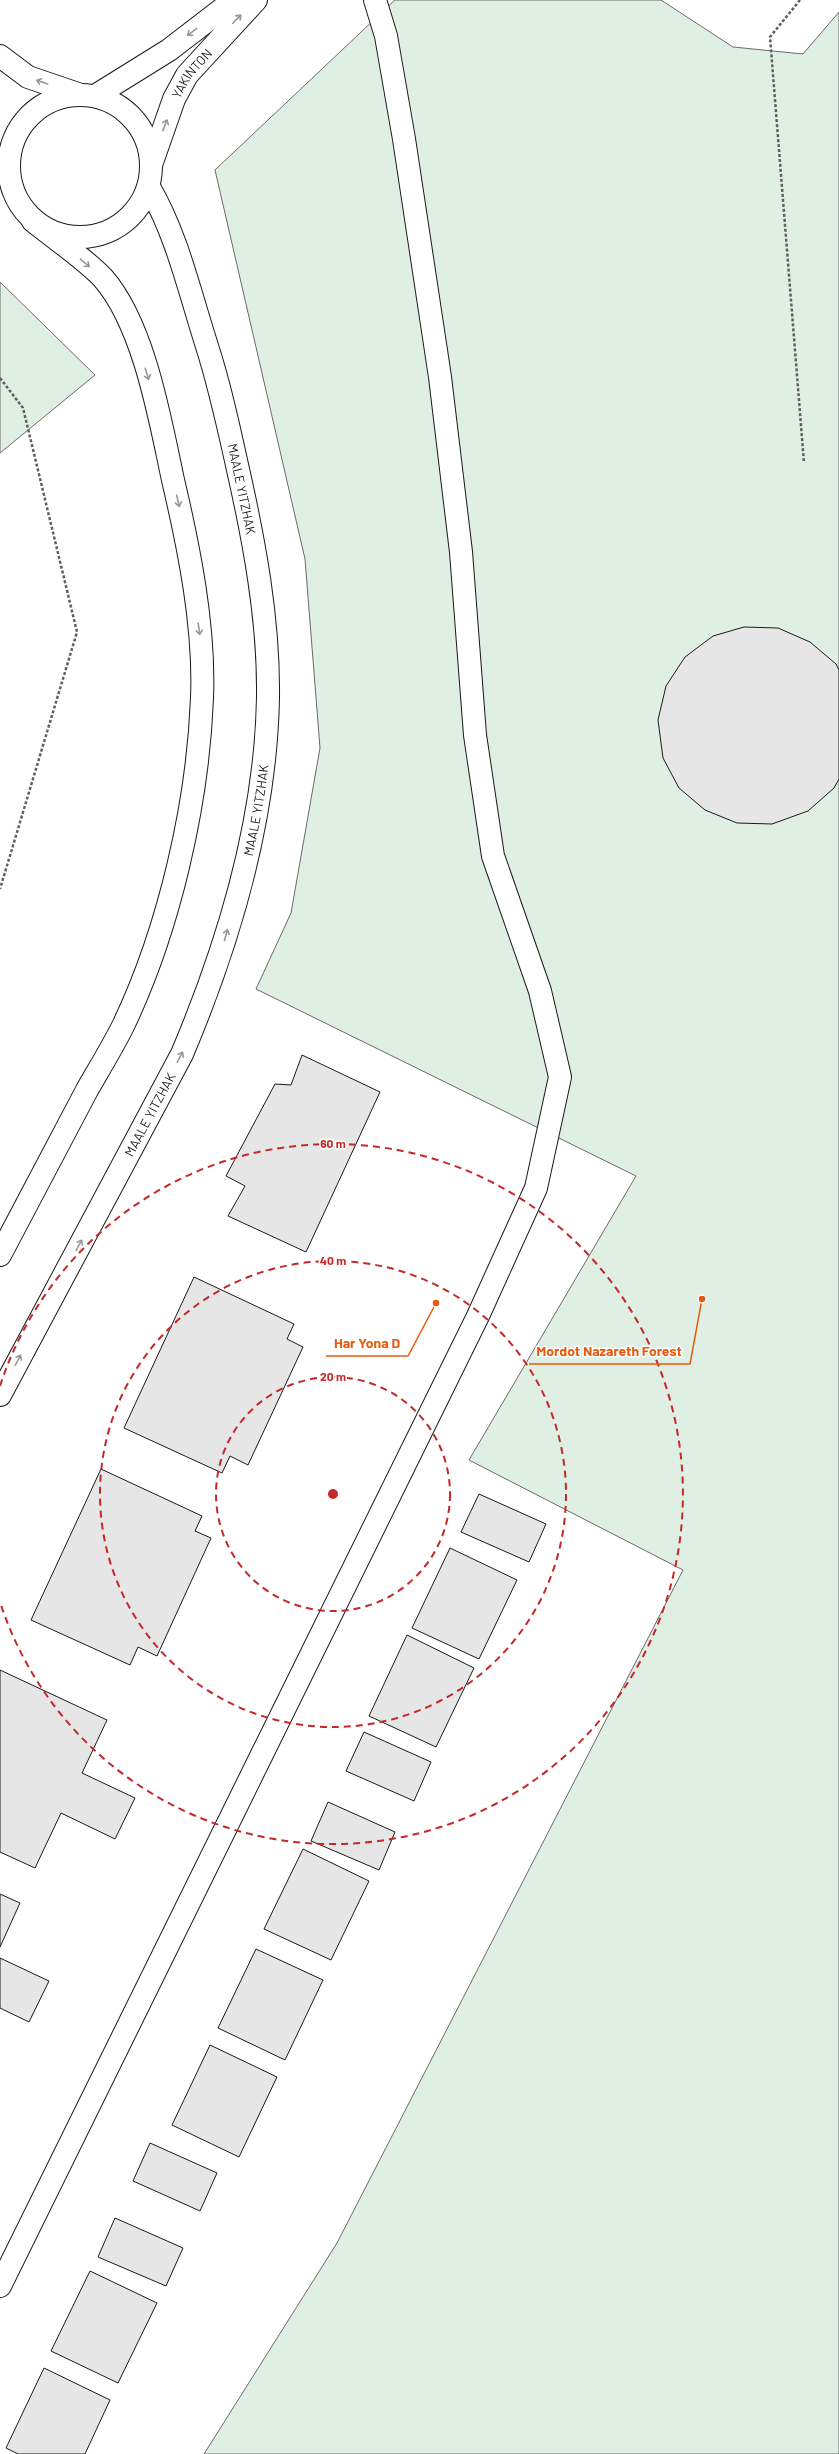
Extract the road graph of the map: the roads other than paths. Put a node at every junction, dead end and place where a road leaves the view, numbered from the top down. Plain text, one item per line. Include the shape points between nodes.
1 (234, 0) edge
2 (256, 0) edge
3 (375, 0) edge
4 (0, 56) edge
5 (87, 95) junction
6 (152, 162) junction
7 (5, 173) edge
8 (150, 187) junction
9 (33, 220) junction
10 (0, 1255) edge
11 (0, 1395) edge
12 (0, 2286) edge

1 -> 5 street, YAKINTON via 169,50
6 -> 2 street, YAKINTON via 174,99 187,75 221,35
3 - 12 street via 386,36 440,377 461,552 476,735 493,856 540,991 560,1077 536,1188 478,1316
5 -> 4 street via 28,77
5 - 6 street via 104,98 125,110 147,138
5 - 7 street via 54,99 34,111 18,130
6 - 8 street
7 - 9 street via 18,202
8 - 9 street via 138,209 120,226 104,234 79,238 55,234
11 -> 8 street, MAALE YITZHAK via 182,1054 205,1001 241,881 254,822 263,761 268,697 265,633 247,511 219,382 174,238
9 -> 10 street via 102,278 120,304 136,339 155,400 183,524 200,639 202,696 188,819 162,922 143,977 123,1026

